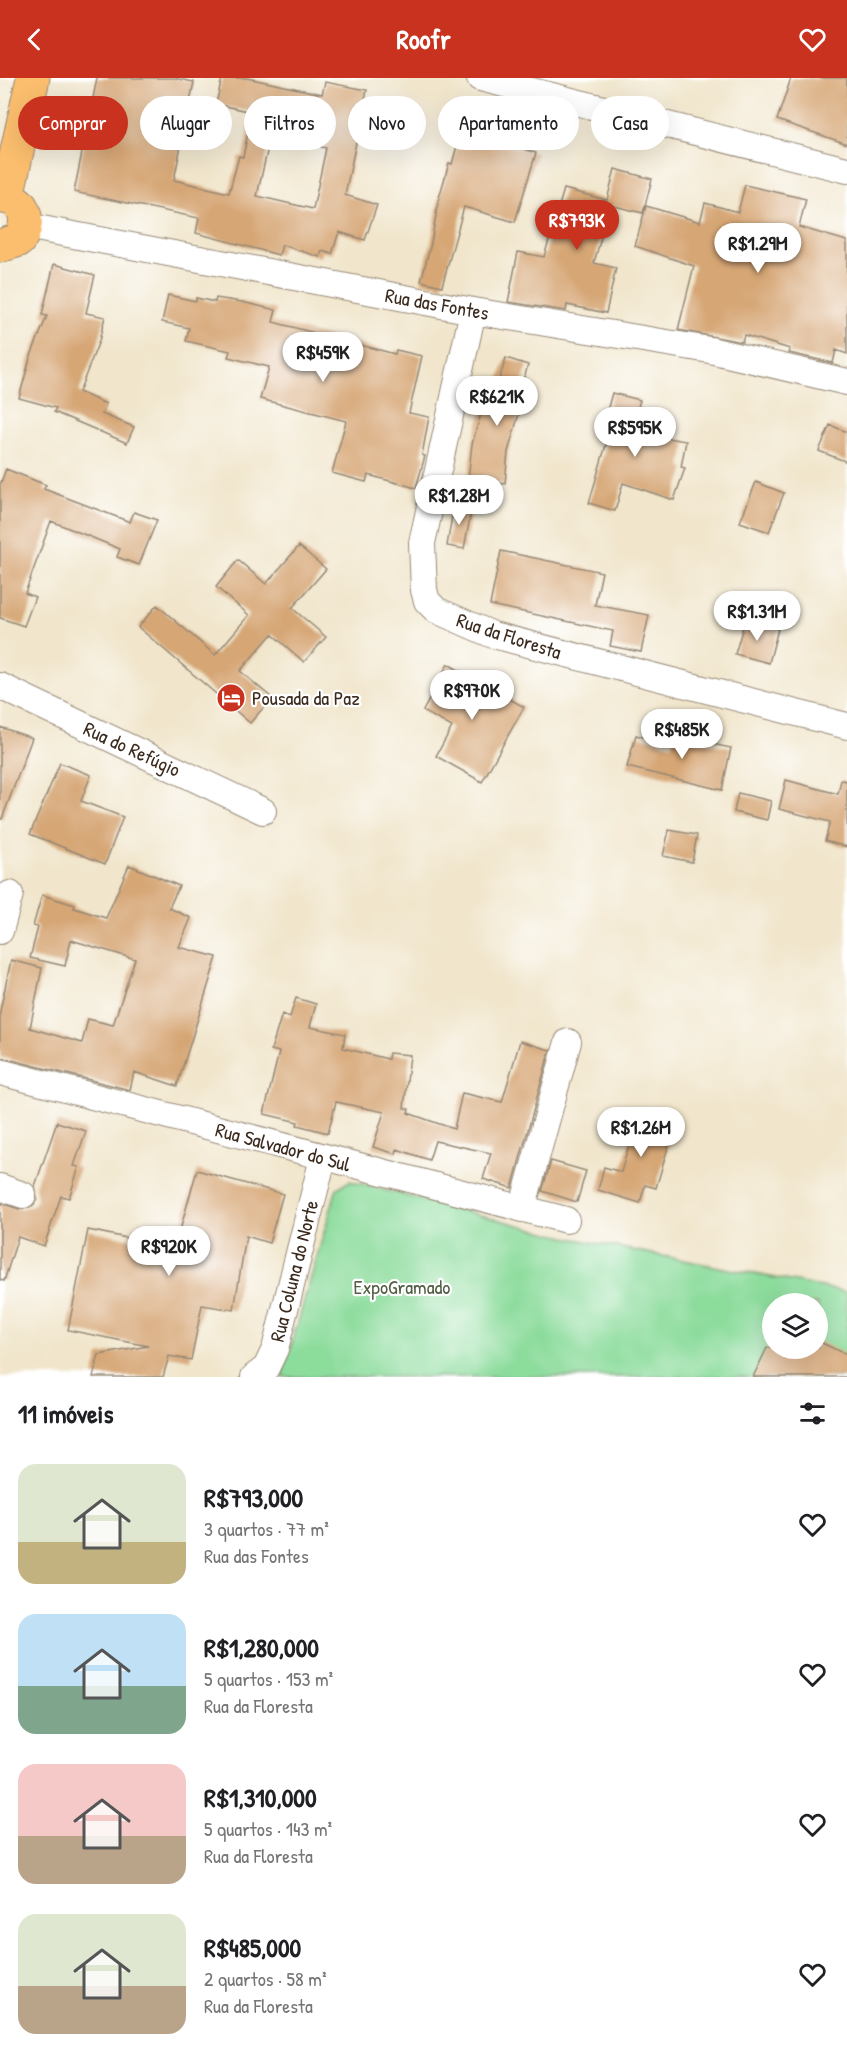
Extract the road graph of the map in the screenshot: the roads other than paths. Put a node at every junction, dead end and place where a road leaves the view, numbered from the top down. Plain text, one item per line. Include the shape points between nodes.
1 (33, 78) edge
2 (480, 78) edge
3 (847, 170) edge
4 (3, 197) edge
5 (26, 226) junction
6 (0, 246) edge
7 (473, 311) junction
8 (847, 381) edge
9 (0, 686) edge
10 (847, 726) edge
11 (263, 811) dead end
12 (10, 894) dead end
13 (0, 931) edge
14 (568, 1042) dead end
15 (0, 1072) edge
16 (323, 1158) junction
17 (522, 1209) junction
18 (566, 1220) dead end
19 (254, 1377) edge

1 - 4 main road
2 - 3 street
4 - 5 main road via 20,205
5 - 6 main road via 18,240
5 - 7 street, Rua das Fontes
7 - 8 street, Rua das Fontes via 710,350
7 - 10 street, Rua da Floresta via 422,543 424,590 436,610 493,635
9 - 11 street, Rua do Refúgio
12 - 13 street
14 - 17 street
15 - 16 street, Rua Salvador do Sul
16 - 17 street, Rua Salvador do Sul
16 - 19 street, Rua Coluna do Norte via 275,1349 266,1368
17 - 18 street, Rua Salvador do Sul

